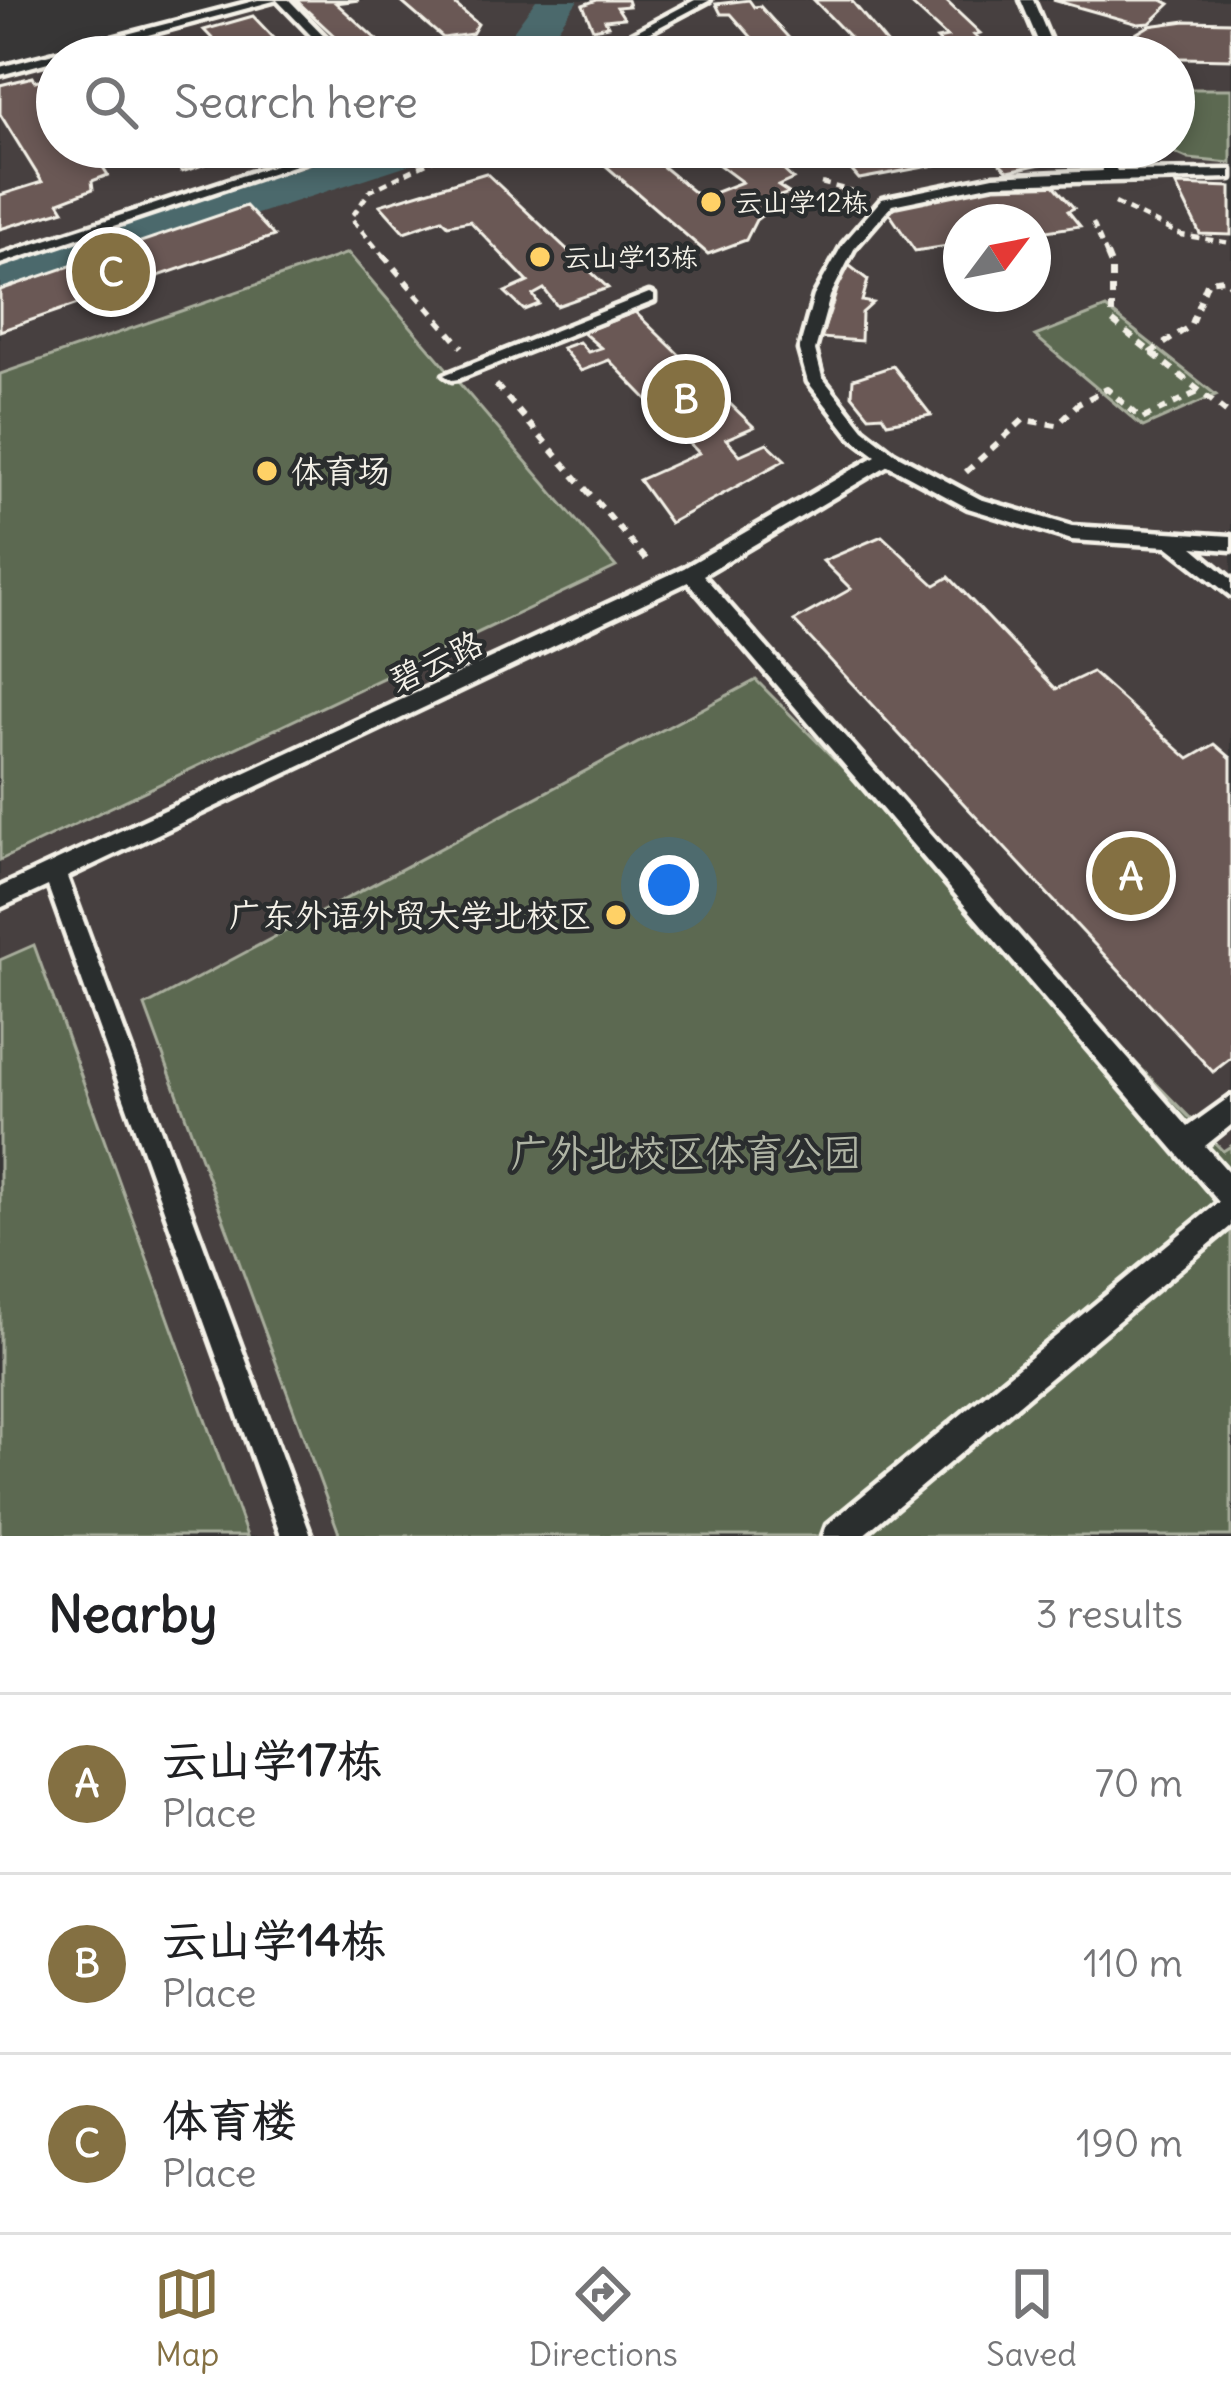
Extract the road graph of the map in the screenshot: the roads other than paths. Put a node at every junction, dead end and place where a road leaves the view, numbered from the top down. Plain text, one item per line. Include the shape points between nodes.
1 (271, 0) edge
2 (283, 0) edge
3 (704, 0) edge
4 (1027, 0) edge
5 (134, 36) edge
6 (318, 36) edge
7 (634, 36) edge
8 (1042, 36) edge
9 (36, 62) edge
10 (0, 71) edge
11 (279, 168) edge
12 (1108, 168) edge
13 (1231, 174) edge
14 (1112, 175) junction
15 (0, 260) edge
16 (649, 298) dead end
17 (452, 375) dead end
18 (888, 457) junction
19 (1174, 542) junction
20 (1231, 543) edge
21 (691, 572) junction
22 (1231, 589) edge
23 (54, 873) junction
24 (0, 898) edge
25 (1231, 1108) edge
26 (1186, 1144) junction
27 (1231, 1195) edge
28 (1231, 1209) edge
29 (296, 1536) edge
30 (838, 1536) edge

1 - 5 lane
2 - 6 lane
3 - 7 lane
4 - 8 lane
9 - 10 lane
11 - 15 lane
12 - 14 lane
13 - 14 lane
14 - 18 lane via 994,180 887,202 848,247 822,296 807,350 814,378 857,433
16 - 17 lane
18 - 19 lane via 974,504 1072,533
18 - 21 lane, 碧云路
19 - 20 lane
19 - 22 lane
21 - 23 lane, 碧云路
21 - 26 lane
23 - 24 lane, 碧云路
23 - 29 lane
25 - 26 lane
26 - 27 lane
28 - 30 lane

